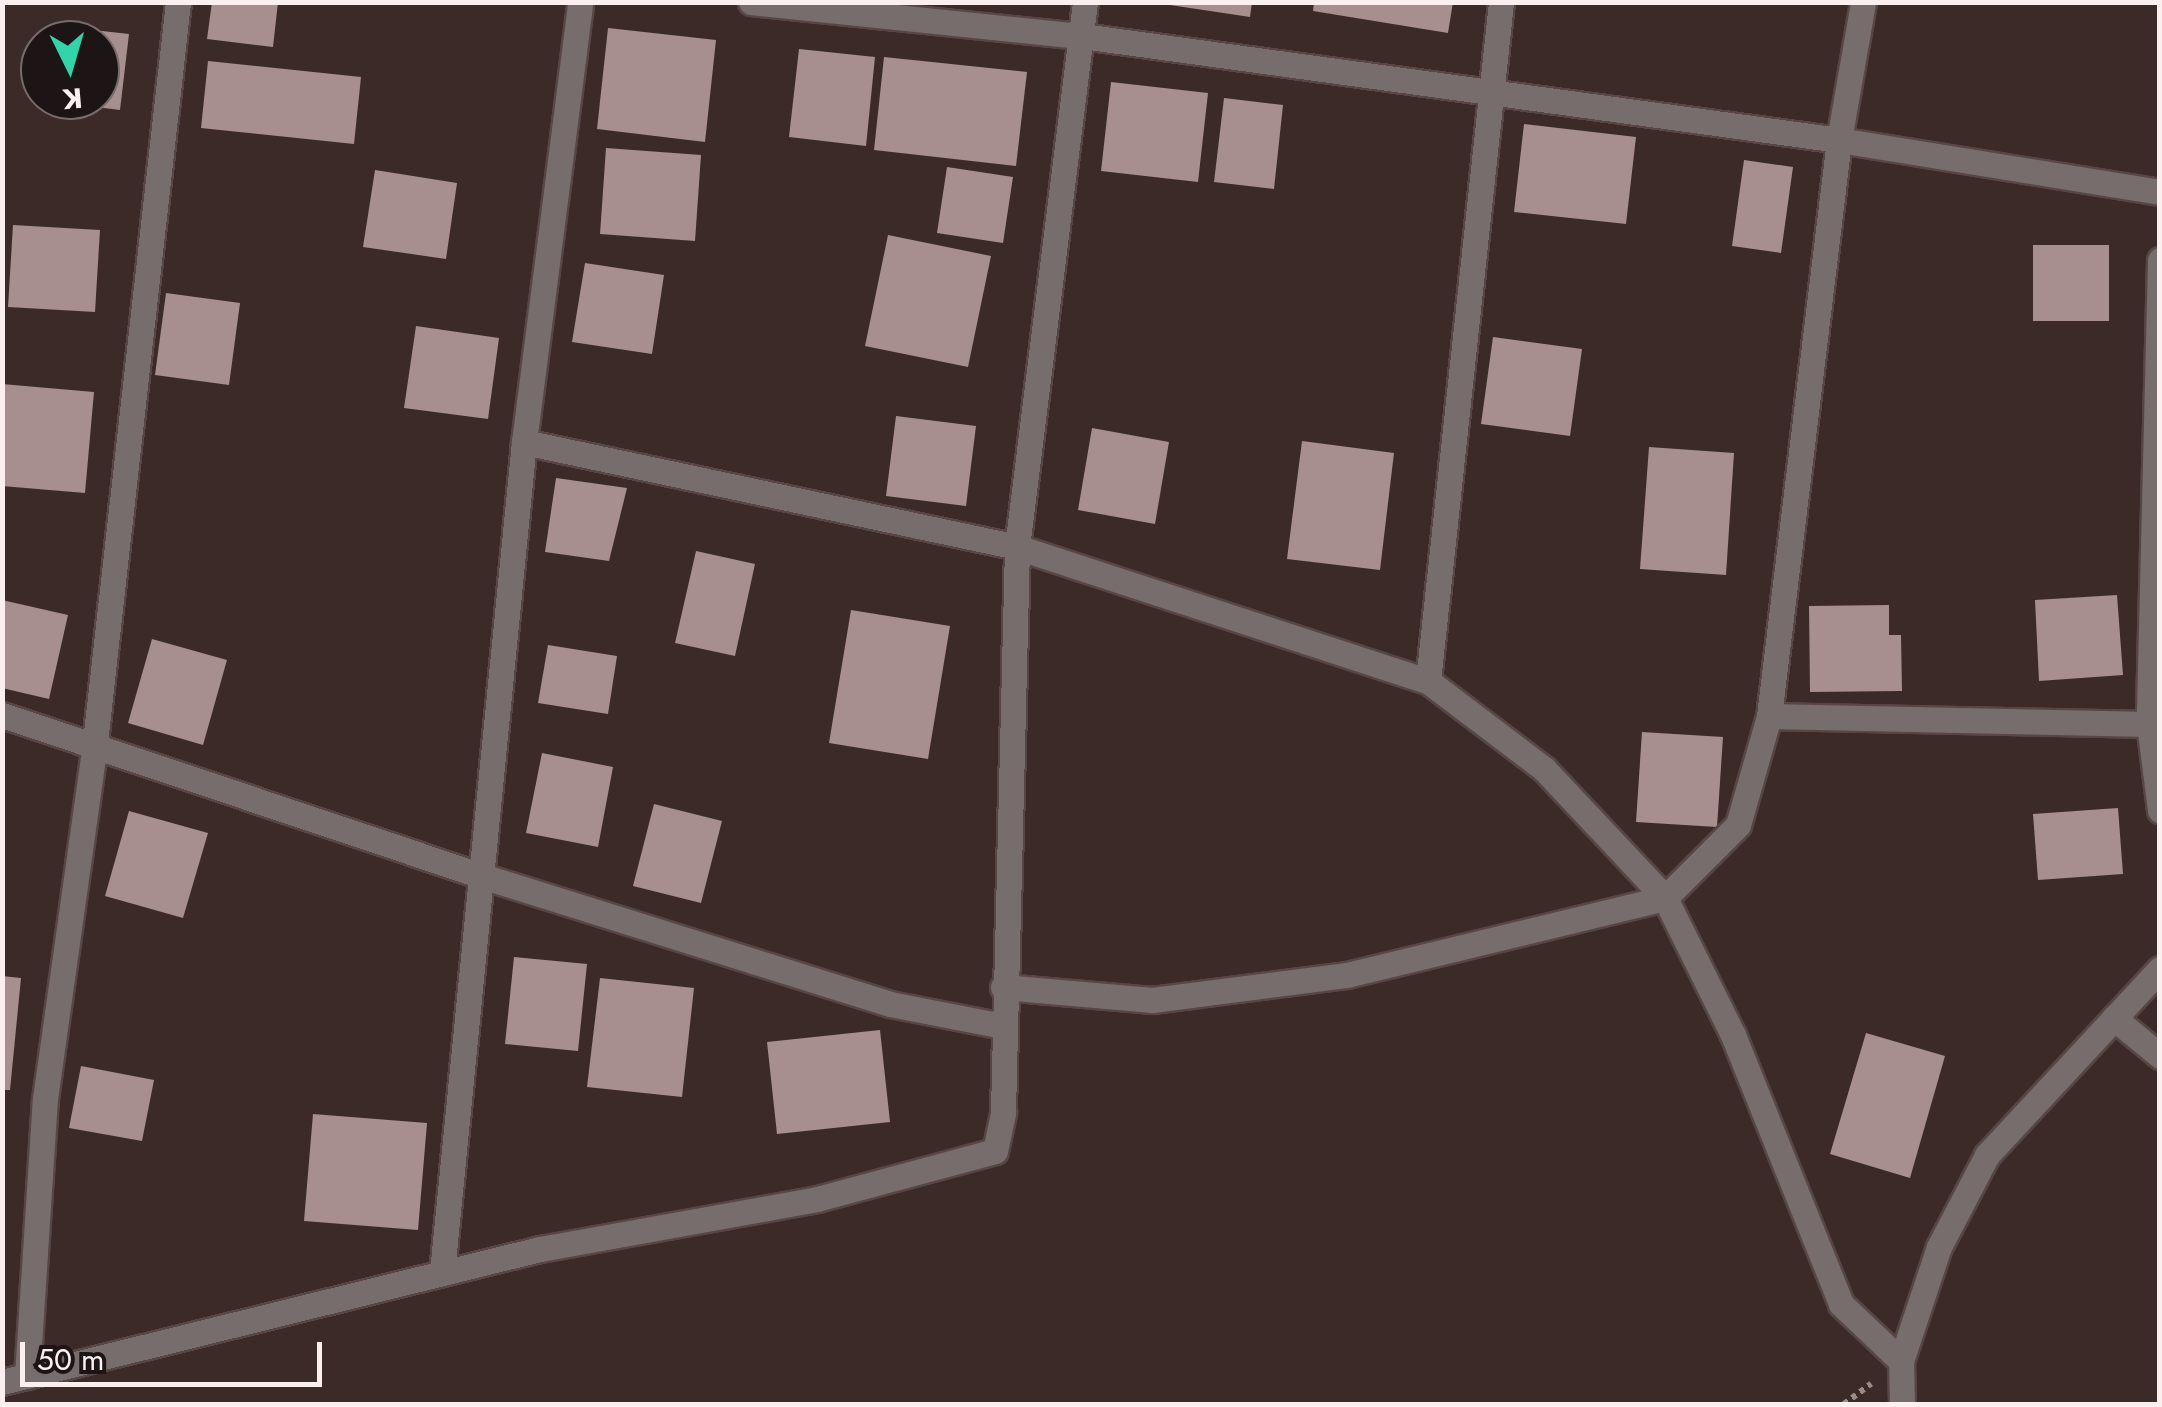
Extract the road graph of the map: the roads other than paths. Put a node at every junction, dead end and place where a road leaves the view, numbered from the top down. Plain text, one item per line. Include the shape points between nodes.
1 (178, 2) edge
2 (580, 2) edge
3 (751, 2) edge
4 (1085, 2) edge
5 (1501, 2) edge
6 (1862, 2) edge
7 (1082, 36) junction
8 (1489, 94) junction
9 (1838, 140) junction
10 (2160, 192) edge
11 (2160, 260) edge
12 (524, 442) junction
13 (1017, 547) junction
14 (1428, 681) junction
15 (2, 715) edge
16 (1769, 716) junction
17 (2149, 724) junction
18 (95, 742) junction
19 (2160, 810) edge
20 (485, 877) junction
21 (1665, 898) junction
22 (2160, 969) edge
23 (1002, 987) junction
24 (2114, 1018) junction
25 (1003, 1026) junction
26 (2160, 1056) edge
27 (442, 1272) junction
28 (1901, 1361) junction
29 (15, 1379) edge
30 (1902, 1404) edge

1 - 18 street
2 - 12 street
3 - 7 street
4 - 7 street
5 - 8 street
6 - 9 street
7 - 8 street
7 - 13 street
8 - 9 street
8 - 14 street
9 - 10 street
9 - 16 street
11 - 17 street
12 - 13 street
12 - 20 street
13 - 14 street
13 - 23 street
14 - 21 street via 1544,769
15 - 18 street
16 - 17 street
16 - 21 street via 1738,826
17 - 19 street
18 - 20 street
18 - 29 street via 45,1099
20 - 25 street via 890,1004
20 - 27 street
21 - 23 street via 1347,975 1152,1000
21 - 28 street via 1733,1035 1840,1304
22 - 24 street
23 - 25 street
24 - 26 street
24 - 28 street via 1986,1155 1938,1246
25 - 27 street via 1003,1112 995,1152 818,1199
27 - 29 street
28 - 30 street

